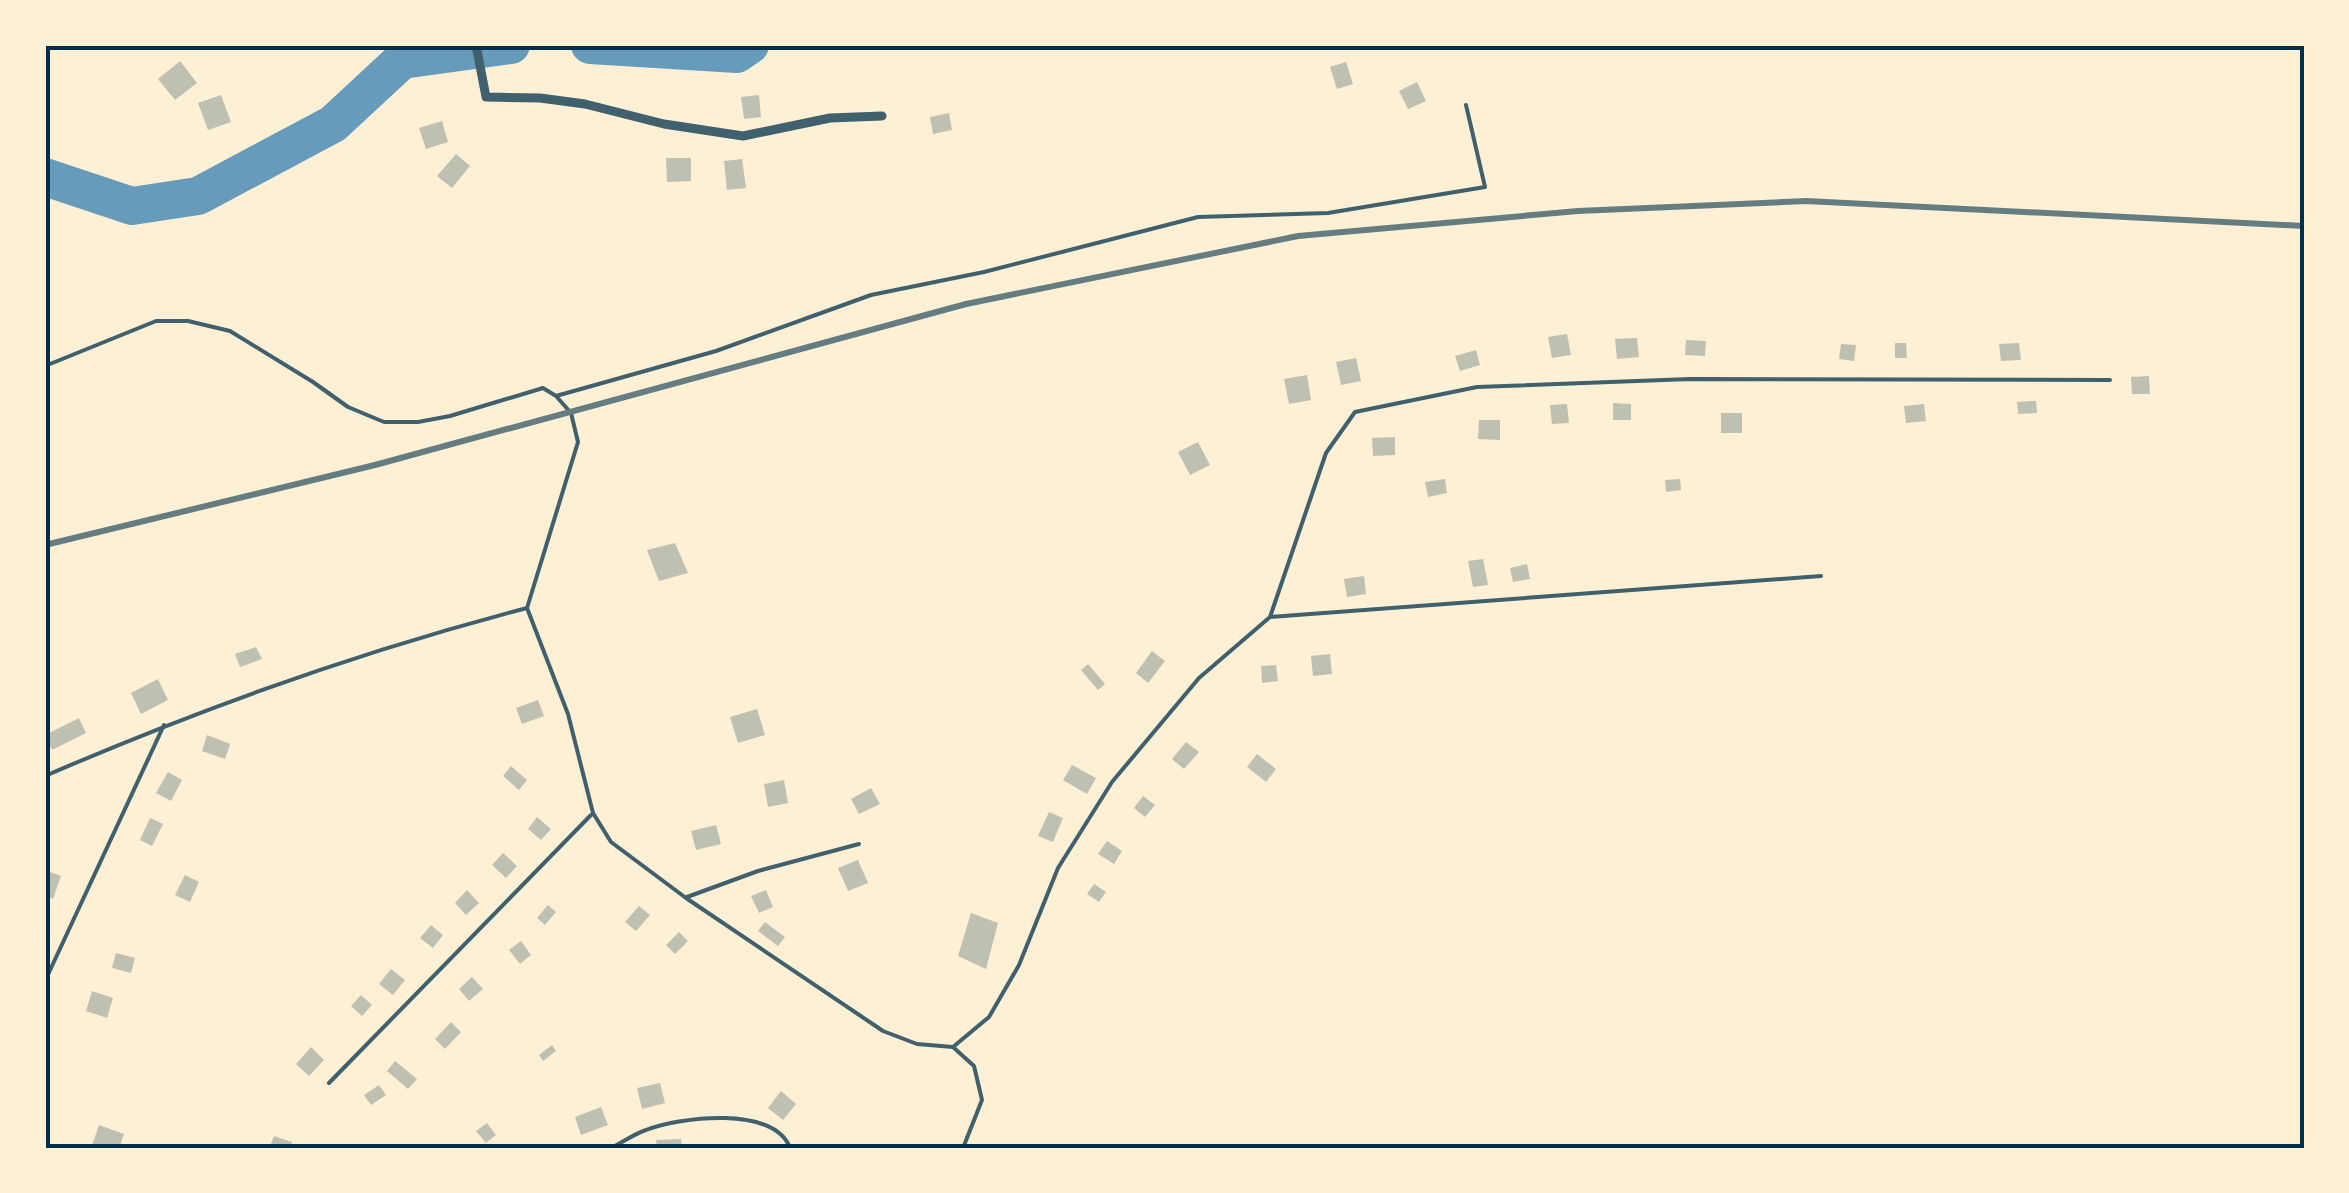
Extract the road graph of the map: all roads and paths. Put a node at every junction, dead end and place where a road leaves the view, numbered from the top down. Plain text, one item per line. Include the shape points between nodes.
1 (476, 45) edge
2 (1466, 105) dead end
3 (882, 116) dead end
4 (45, 366) edge
5 (2110, 380) dead end
6 (556, 396) junction
7 (1822, 576) dead end
8 (527, 608) junction
9 (1270, 617) junction
10 (164, 724) junction
11 (45, 776) edge
12 (593, 813) junction
13 (859, 844) dead end
14 (686, 898) junction
15 (45, 981) edge
16 (953, 1047) junction
17 (329, 1083) dead end
18 (612, 1148) edge
19 (790, 1148) edge
20 (963, 1148) edge

1 - 3 street via 486,97 585,104 743,136 830,118
2 - 6 lane via 1484,187 1328,213 1198,218 871,295 716,351
4 - 6 lane via 156,321 188,321 230,331 348,407 384,422 450,416 544,388
5 - 9 lane via 1477,386 1355,412 1326,453
6 - 8 lane via 571,413 578,442
7 - 9 lane
8 - 10 lane via 419,636
8 - 12 lane via 568,714
9 - 16 lane via 1199,678 1112,782 1058,868 989,1016
10 - 11 lane
10 - 15 lane
12 - 14 lane via 611,842
12 - 17 lane
13 - 14 lane
14 - 16 lane via 884,1031 917,1044
16 - 20 lane via 974,1066 982,1100
18 - 19 lane via 647,1129 706,1118 754,1119

